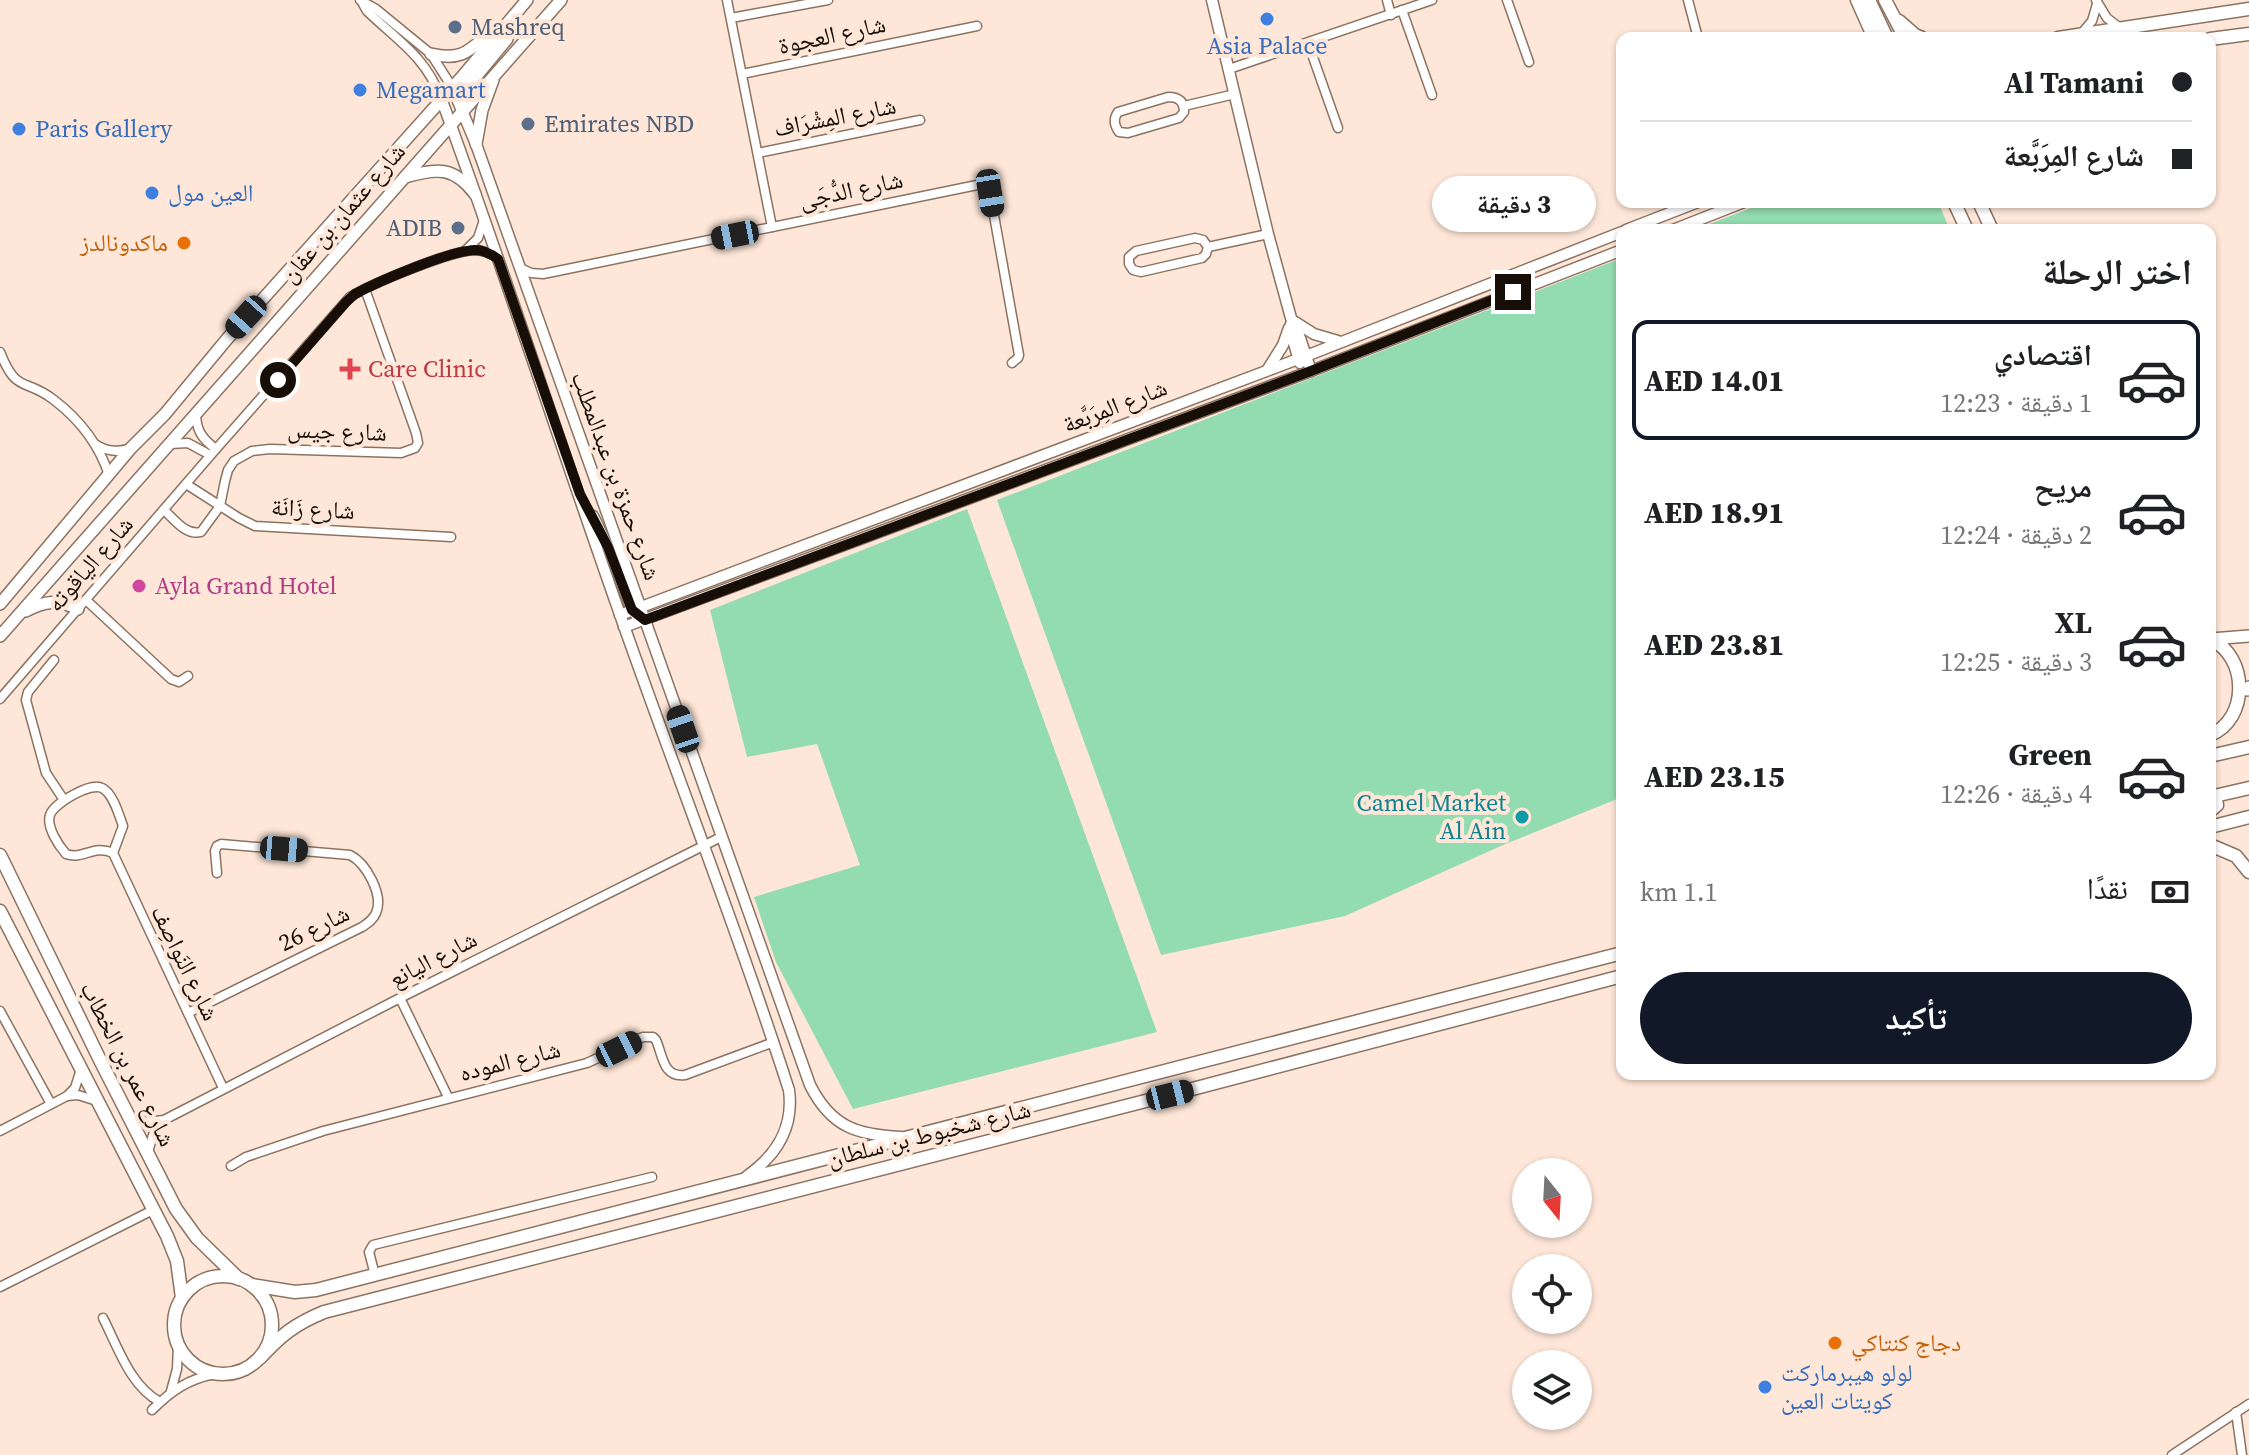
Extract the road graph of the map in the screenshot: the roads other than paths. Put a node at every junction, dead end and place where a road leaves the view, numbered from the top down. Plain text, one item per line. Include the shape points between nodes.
1 (527, 0) edge
2 (561, 0) edge
3 (727, 0) edge
4 (828, 0) edge
5 (1212, 0) edge
6 (1387, 0) edge
7 (1432, 0) edge
8 (1507, 0) edge
9 (1688, 0) edge
10 (1857, 0) edge
11 (1869, 0) edge
12 (1885, 0) edge
13 (361, 1) edge
14 (2096, 2) edge
15 (2249, 9) edge
16 (1402, 10) junction
17 (1391, 15) junction
18 (513, 16) junction
19 (1895, 17) junction
20 (731, 18) junction
21 (977, 26) dead end
22 (2121, 28) junction
23 (1696, 32) edge
24 (1871, 32) edge
25 (1884, 32) edge
26 (1902, 32) edge
27 (1912, 32) edge
28 (2083, 32) edge
29 (2094, 32) edge
30 (2249, 34) edge
31 (2216, 38) edge
32 (1308, 43) junction
33 (431, 54) junction
34 (1529, 62) dead end
35 (1229, 69) junction
36 (497, 72) junction
37 (742, 74) junction
38 (452, 87) junction
39 (1235, 94) junction
40 (1432, 95) dead end
41 (441, 98) junction
42 (1184, 106) junction
43 (466, 107) junction
44 (920, 120) dead end
45 (450, 124) junction
46 (1338, 128) dead end
47 (476, 144) junction
48 (758, 153) junction
49 (405, 177) junction
50 (475, 194) junction
51 (1683, 208) edge
52 (1729, 208) edge
53 (484, 220) junction
54 (1642, 224) edge
55 (1688, 224) edge
56 (772, 227) junction
57 (1268, 234) junction
58 (1616, 234) edge
59 (1208, 247) junction
60 (465, 252) junction
61 (1616, 252) edge
62 (498, 259) junction
63 (520, 268) junction
64 (543, 274) junction
65 (365, 289) junction
66 (530, 294) junction
67 (1291, 318) junction
68 (1341, 342) junction
69 (0, 352) edge
70 (1302, 357) junction
71 (1012, 363) dead end
72 (1268, 369) junction
73 (1307, 372) junction
74 (196, 413) junction
75 (95, 444) junction
76 (169, 444) junction
77 (131, 448) junction
78 (213, 452) junction
79 (110, 476) junction
80 (186, 484) junction
81 (580, 494) junction
82 (220, 506) junction
83 (164, 510) junction
84 (451, 537) dead end
85 (0, 604) edge
86 (82, 604) junction
87 (637, 608) junction
88 (18, 615) junction
89 (620, 615) junction
90 (645, 620) junction
91 (624, 627) junction
92 (0, 636) edge
93 (2249, 636) edge
94 (2216, 639) edge
95 (2216, 642) edge
96 (54, 660) dead end
97 (188, 676) dead end
98 (2248, 695) edge
99 (0, 699) edge
100 (2216, 733) edge
101 (2249, 747) edge
102 (2216, 755) edge
103 (2249, 788) edge
104 (2216, 796) edge
105 (64, 800) junction
106 (2249, 817) edge
107 (2216, 825) edge
108 (721, 837) junction
109 (705, 844) junction
110 (2216, 848) edge
111 (113, 853) junction
112 (0, 855) edge
113 (2249, 872) edge
114 (217, 873) dead end
115 (0, 911) edge
116 (1616, 955) edge
117 (1616, 978) edge
118 (400, 998) junction
119 (0, 1011) edge
120 (188, 1013) junction
121 (774, 1042) junction
122 (81, 1069) junction
123 (223, 1088) junction
124 (67, 1096) junction
125 (448, 1097) junction
126 (97, 1101) junction
127 (51, 1104) junction
128 (130, 1117) junction
129 (164, 1120) junction
130 (0, 1131) edge
131 (907, 1137) junction
132 (148, 1152) junction
133 (231, 1166) dead end
134 (652, 1177) dead end
135 (741, 1180) junction
136 (153, 1210) junction
137 (375, 1275) junction
138 (239, 1279) junction
139 (252, 1285) junction
140 (0, 1287) edge
141 (182, 1298) junction
142 (103, 1318) dead end
143 (178, 1345) junction
144 (260, 1358) junction
145 (215, 1374) junction
146 (170, 1392) junction
147 (160, 1402) junction
148 (2249, 1404) edge
149 (152, 1410) dead end
150 (2236, 1412) junction
151 (2172, 1455) edge
152 (2242, 1455) edge

1 - 18 main road, شارع عثمان بن عفان
2 - 36 main road, شارع عثمان بن عفان
3 - 20 street
4 - 20 street
5 - 35 street
6 - 17 street
7 - 16 street
8 - 34 street
9 - 23 street
10 - 24 main road
11 - 25 main road
12 - 19 main road
13 - 33 street
13 - 41 street via 421,60
14 - 22 street
14 - 28 street via 2092,21
15 - 22 main road
16 - 17 street
16 - 40 street
17 - 32 street
18 - 33 main road via 463,54
18 - 38 main road, شارع عثمان بن عفان
18 - 43 main road via 510,34 464,91
19 - 26 main road
19 - 27 main road
20 - 37 street
21 - 37 street, شارع العجوة
22 - 29 main road
30 - 31 main road
32 - 35 street
32 - 46 street
33 - 38 street
35 - 39 street
36 - 43 main road, شارع عثمان بن عفان
36 - 47 main road
37 - 48 street
38 - 41 main road, شارع عثمان بن عفان
38 - 43 street, شارع حمزة بن عبدالمطلب
39 - 42 street
39 - 57 street
41 - 45 street, شارع حمزة بن عبدالمطلب
41 - 77 main road, شارع عثمان بن عفان
42 - 42 street via 1168,97 1122,110 1115,123 1119,132 1128,133 1179,118
43 - 45 main road, شارع عثمان بن عفان
43 - 47 street, شارع حمزة بن عبدالمطلب
44 - 48 street, شارع المِشْرَاف
45 - 49 main road, شارع عثمان بن عفان
45 - 50 street, شارع حمزة بن عبدالمطلب
47 - 63 street, شارع حمزة بن عبدالمطلب
48 - 56 street
49 - 50 main road via 435,169 460,178
49 - 74 main road, شارع عثمان بن عفان
50 - 53 street, شارع حمزة بن عبدالمطلب
51 - 54 street, شارع المِرَبَّعة
52 - 55 street
53 - 60 street via 478,238
53 - 62 street, شارع حمزة بن عبدالمطلب
56 - 64 street, شارع الدُّجَى
56 - 71 street, شارع الدُّجَى via 987,185 1018,352
57 - 59 street
57 - 67 street
58 - 68 street, شارع المِرَبَّعة
59 - 59 street via 1198,238 1136,251 1129,264 1137,272 1156,269 1202,258
60 - 62 street, شارع الياقوته via 482,251
60 - 65 street, شارع الياقوته
61 - 73 street, شارع المِرَبَّعة
62 - 81 street, شارع حمزة بن عبدالمطلب
63 - 64 street, شارع الدُّجَى
63 - 66 street, شارع حمزة بن عبدالمطلب
64 - 66 street
65 - 78 street, شارع الياقوته via 346,302
65 - 82 street, شارع جيس via 416,433 415,448 401,453 252,451 228,470
66 - 87 street, شارع حمزة بن عبدالمطلب
67 - 68 street via 1314,334
67 - 70 street via 1292,337
67 - 72 street
68 - 70 street, شارع المِرَبَّعة
69 - 75 street via 11,377 54,400
70 - 72 street, شارع المِرَبَّعة
70 - 73 street
72 - 87 street, شارع المِرَبَّعة
73 - 90 street, شارع المِرَبَّعة
74 - 76 main road, شارع عثمان بن عفان
74 - 78 street via 199,431
75 - 77 street via 108,451
75 - 79 street
76 - 78 street via 188,443
76 - 88 main road, شارع عثمان بن عفان
77 - 79 main road, شارع عثمان بن عفان
78 - 80 street, شارع الياقوته
79 - 85 main road, شارع عثمان بن عفان
80 - 82 street, شارع زَانَة
80 - 83 street, شارع الياقوته
81 - 87 street
81 - 89 street, شارع حمزة بن عبدالمطلب
82 - 83 street via 196,534
82 - 84 street, شارع زَانَة via 255,526
83 - 86 street, شارع الياقوته
86 - 88 main road via 52,602
86 - 97 street via 171,679 179,682
86 - 99 street, شارع الياقوته
87 - 89 street, شارع المِرَبَّعة
87 - 90 street, شارع حمزة بن عبدالمطلب
88 - 92 main road, شارع عثمان بن عفان
89 - 91 street, شارع حمزة بن عبدالمطلب
90 - 91 street, شارع المِرَبَّعة
90 - 108 street, شارع حمزة بن عبدالمطلب
91 - 109 street, شارع حمزة بن عبدالمطلب
93 - 94 main road
95 - 98 main road via 2238,658
96 - 105 street via 26,700 46,773
98 - 100 main road via 2239,715
101 - 102 main road
103 - 104 main road
105 - 111 street via 49,819 66,854 101,849
105 - 111 street via 92,786 109,794 123,826
106 - 107 main road
108 - 109 street, شارع اليانع
108 - 131 street, شارع حمزة بن عبدالمطلب via 818,1100 858,1132
109 - 118 street, شارع اليانع
109 - 121 street, شارع حمزة بن عبدالمطلب
110 - 113 main road via 2236,856
111 - 120 street, شارع النَواصِف
112 - 128 main road, شارع عمر بن الخطاب
114 - 120 street, شارع 26 via 215,851 221,844 350,855 368,872 378,909 362,927
115 - 122 main road, شارع عمر بن الخطاب
116 - 131 main road, شارع شخبوط بن سلطان
117 - 144 main road, شارع شخبوط بن سلطان via 324,1312 292,1327
118 - 123 street, شارع اليانع
118 - 125 street
119 - 127 street
120 - 123 street, شارع النَواصِف
121 - 125 street, شارع الموده via 676,1076 656,1040 648,1036 587,1063
121 - 135 street, شارع حمزة بن عبدالمطلب via 789,1090 786,1128 771,1156
122 - 124 street
122 - 126 main road, شارع عمر بن الخطاب
123 - 129 street, شارع اليانع
124 - 126 street
124 - 127 street
125 - 133 street, شارع الموده via 323,1131
126 - 136 main road, شارع عمر بن الخطاب
127 - 130 street
128 - 129 street
128 - 132 main road, شارع عمر بن الخطاب
129 - 132 street
131 - 135 main road, شارع شخبوط بن سلطان
132 - 138 main road, شارع عمر بن الخطاب via 186,1224
134 - 137 street via 373,1245 369,1252
135 - 137 main road, شارع شخبوط بن سلطان
136 - 140 street
136 - 141 main road, شارع عمر بن الخطاب via 177,1261
137 - 139 main road, شارع شخبوط بن سلطان via 295,1292
138 - 139 main road
138 - 141 main road via 207,1279
139 - 144 main road via 264,1296 273,1328
141 - 143 main road via 175,1313
142 - 147 street via 143,1391
143 - 145 main road via 200,1369
143 - 146 street
144 - 145 main road via 232,1374
145 - 146 street
146 - 147 street
147 - 149 street
148 - 150 street
150 - 151 street
150 - 152 street

